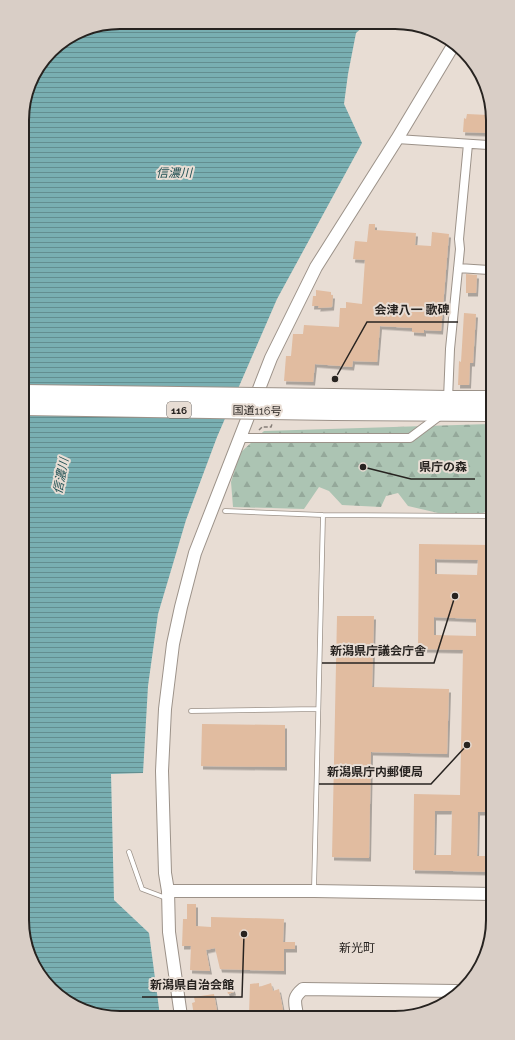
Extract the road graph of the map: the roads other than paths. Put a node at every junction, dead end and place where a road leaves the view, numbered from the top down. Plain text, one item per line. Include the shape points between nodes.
1 (452, 50) edge
2 (397, 138) junction
3 (468, 144) junction
4 (486, 146) edge
5 (458, 268) junction
6 (486, 270) edge
7 (29, 393) edge
8 (486, 400) edge
9 (333, 405) junction
10 (446, 406) junction
11 (29, 407) edge
12 (486, 411) edge
13 (239, 438) junction
14 (225, 511) dead end
15 (322, 514) junction
16 (486, 516) edge
17 (318, 709) junction
18 (191, 711) dead end
19 (129, 852) dead end
20 (314, 891) junction
21 (486, 894) edge
22 (168, 895) junction
23 (450, 992) edge
24 (180, 1011) edge
25 (296, 1011) edge

1 - 2 street
2 - 3 street
2 - 13 street via 316,267 271,358
3 - 4 street
3 - 5 street
5 - 6 street
5 - 10 street
7 - 9 highway, 国道116号 / 116, bridge
8 - 10 highway, 国道116号 / 116
9 - 10 highway, 国道116号 / 116
9 - 11 highway, 国道116号 / 116, bridge
10 - 12 highway, 国道116号 / 116
10 - 13 street via 410,438
13 - 22 street via 195,553 173,644 165,709 162,770
14 - 15 lane
15 - 16 lane
15 - 17 lane
17 - 18 lane
17 - 20 lane
19 - 22 lane via 142,889
20 - 21 street
20 - 22 street
22 - 24 street via 169,932
23 - 25 street via 303,989 297,994

